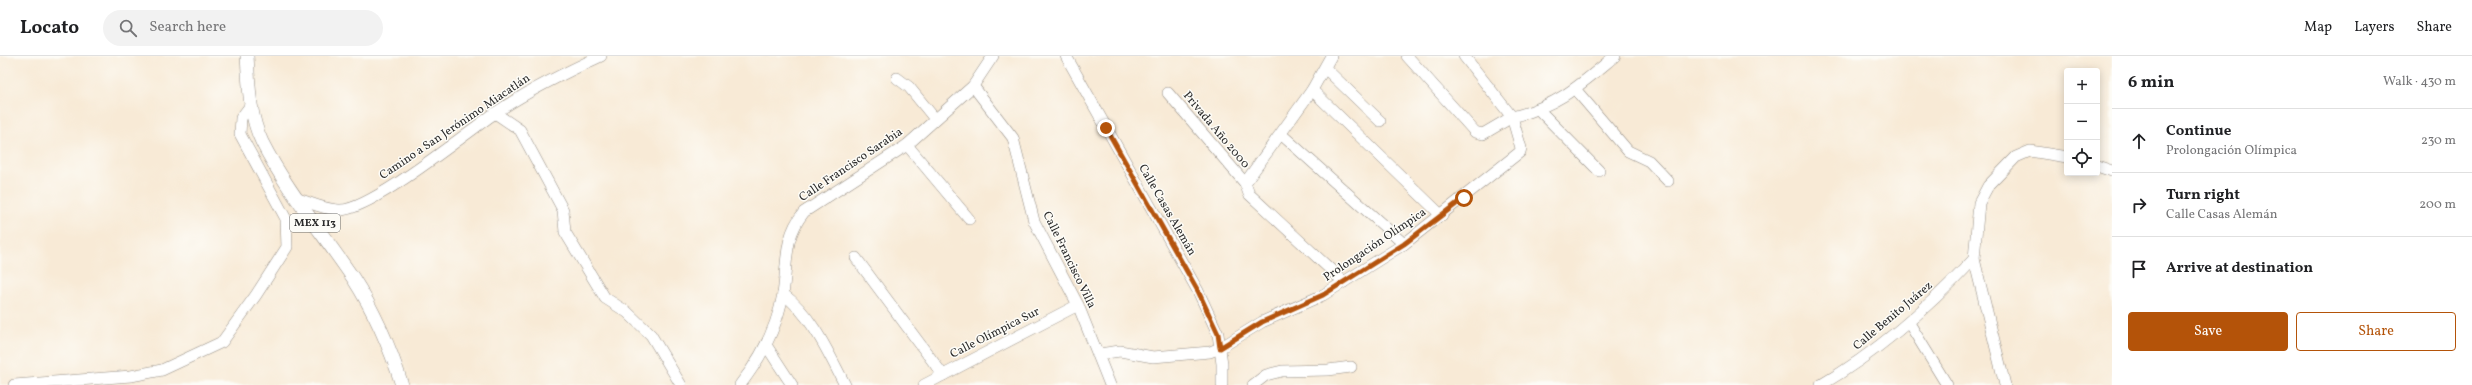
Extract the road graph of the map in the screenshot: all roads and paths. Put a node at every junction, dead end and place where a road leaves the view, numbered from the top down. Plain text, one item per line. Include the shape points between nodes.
1 (247, 56) edge
2 (601, 56) edge
3 (993, 56) edge
4 (1066, 56) edge
5 (1331, 56) edge
6 (1407, 56) edge
7 (1464, 56) edge
8 (1615, 56) edge
9 (1325, 68) junction
10 (897, 78) dead end
11 (973, 86) junction
12 (1575, 89) junction
13 (1312, 90) junction
14 (1168, 93) dead end
15 (250, 106) junction
16 (1539, 110) junction
17 (495, 113) junction
18 (1512, 117) junction
19 (935, 119) junction
20 (1380, 121) dead end
21 (1282, 135) junction
22 (907, 145) junction
23 (2064, 157) edge
24 (2100, 167) edge
25 (2112, 170) edge
26 (1599, 171) dead end
27 (1668, 181) dead end
28 (1245, 183) junction
29 (298, 199) junction
30 (1442, 216) junction
31 (969, 219) dead end
32 (1404, 244) junction
33 (856, 258) dead end
34 (1974, 259) junction
35 (1344, 282) junction
36 (783, 294) junction
37 (1078, 305) junction
38 (1909, 324) junction
39 (766, 345) junction
40 (1220, 348) junction
41 (1099, 354) junction
42 (1351, 367) dead end
43 (943, 375) junction
44 (14, 385) edge
45 (402, 385) edge
46 (681, 385) edge
47 (740, 385) edge
48 (792, 385) edge
49 (845, 385) edge
50 (924, 385) edge
51 (1110, 385) edge
52 (1222, 385) edge
53 (1253, 385) edge
54 (1821, 385) edge
55 (1947, 385) edge
56 (2005, 385) edge

1 - 15 main road, MEX 113
2 - 17 street, Camino a San Jerónimo Miacatlán via 552,78
3 - 11 street, Calle Francisco Sarabia
4 - 40 street, Calle Casas Alemán via 1198,291 1218,334
5 - 9 street
6 - 18 street via 1479,134
7 - 18 street
8 - 12 street
9 - 13 street
9 - 20 street
10 - 19 street via 909,87
11 - 19 street, Calle Francisco Sarabia
11 - 37 street, Calle Francisco Villa via 1013,138 1034,221
12 - 16 street
12 - 27 street via 1628,151 1649,161
13 - 21 street
13 - 30 street
14 - 28 street, Privada Año 2000
15 - 29 main road, MEX 113 via 262,142
15 - 44 street via 241,118 240,134 286,219 287,246 222,342 162,370 131,376
16 - 18 street
16 - 26 street
17 - 29 street, Camino a San Jerónimo Miacatlán via 403,180 356,206 340,210
17 - 46 street via 520,130 563,210 565,232 605,298 627,312 651,335
18 - 30 street, Prolongación Olímpica via 1520,152
19 - 22 street, Calle Francisco Sarabia
21 - 28 street
21 - 32 street
22 - 31 street
22 - 36 street, Calle Francisco Sarabia via 804,212 793,225
23 - 34 street via 2030,151 2016,157 1988,186 1979,203
24 - 25 street
28 - 35 street, Privada Año 2000 via 1249,194
29 - 45 main road, MEX 113 via 369,306 388,340
30 - 32 street, Prolongación Olímpica
32 - 35 street, Prolongación Olímpica
33 - 43 street
34 - 38 street, Calle Benito Juárez
34 - 56 street
35 - 40 street, Prolongación Olímpica via 1323,295 1262,322
36 - 39 street, Calle Francisco Sarabia via 775,326
36 - 49 street via 811,326
37 - 41 street, Calle Francisco Villa
37 - 43 street, Calle Olímpica Sur
38 - 54 street, Calle Benito Juárez via 1862,360
38 - 55 street
39 - 47 street, Calle Francisco Sarabia via 757,364
39 - 48 street
40 - 41 street, Prolongación Olímpica via 1210,352 1153,357 1120,351
40 - 52 street, Calle Casas Alemán
41 - 51 street, Calle Francisco Villa
42 - 53 street via 1282,370 1266,375
43 - 50 street, Calle Olímpica Sur

